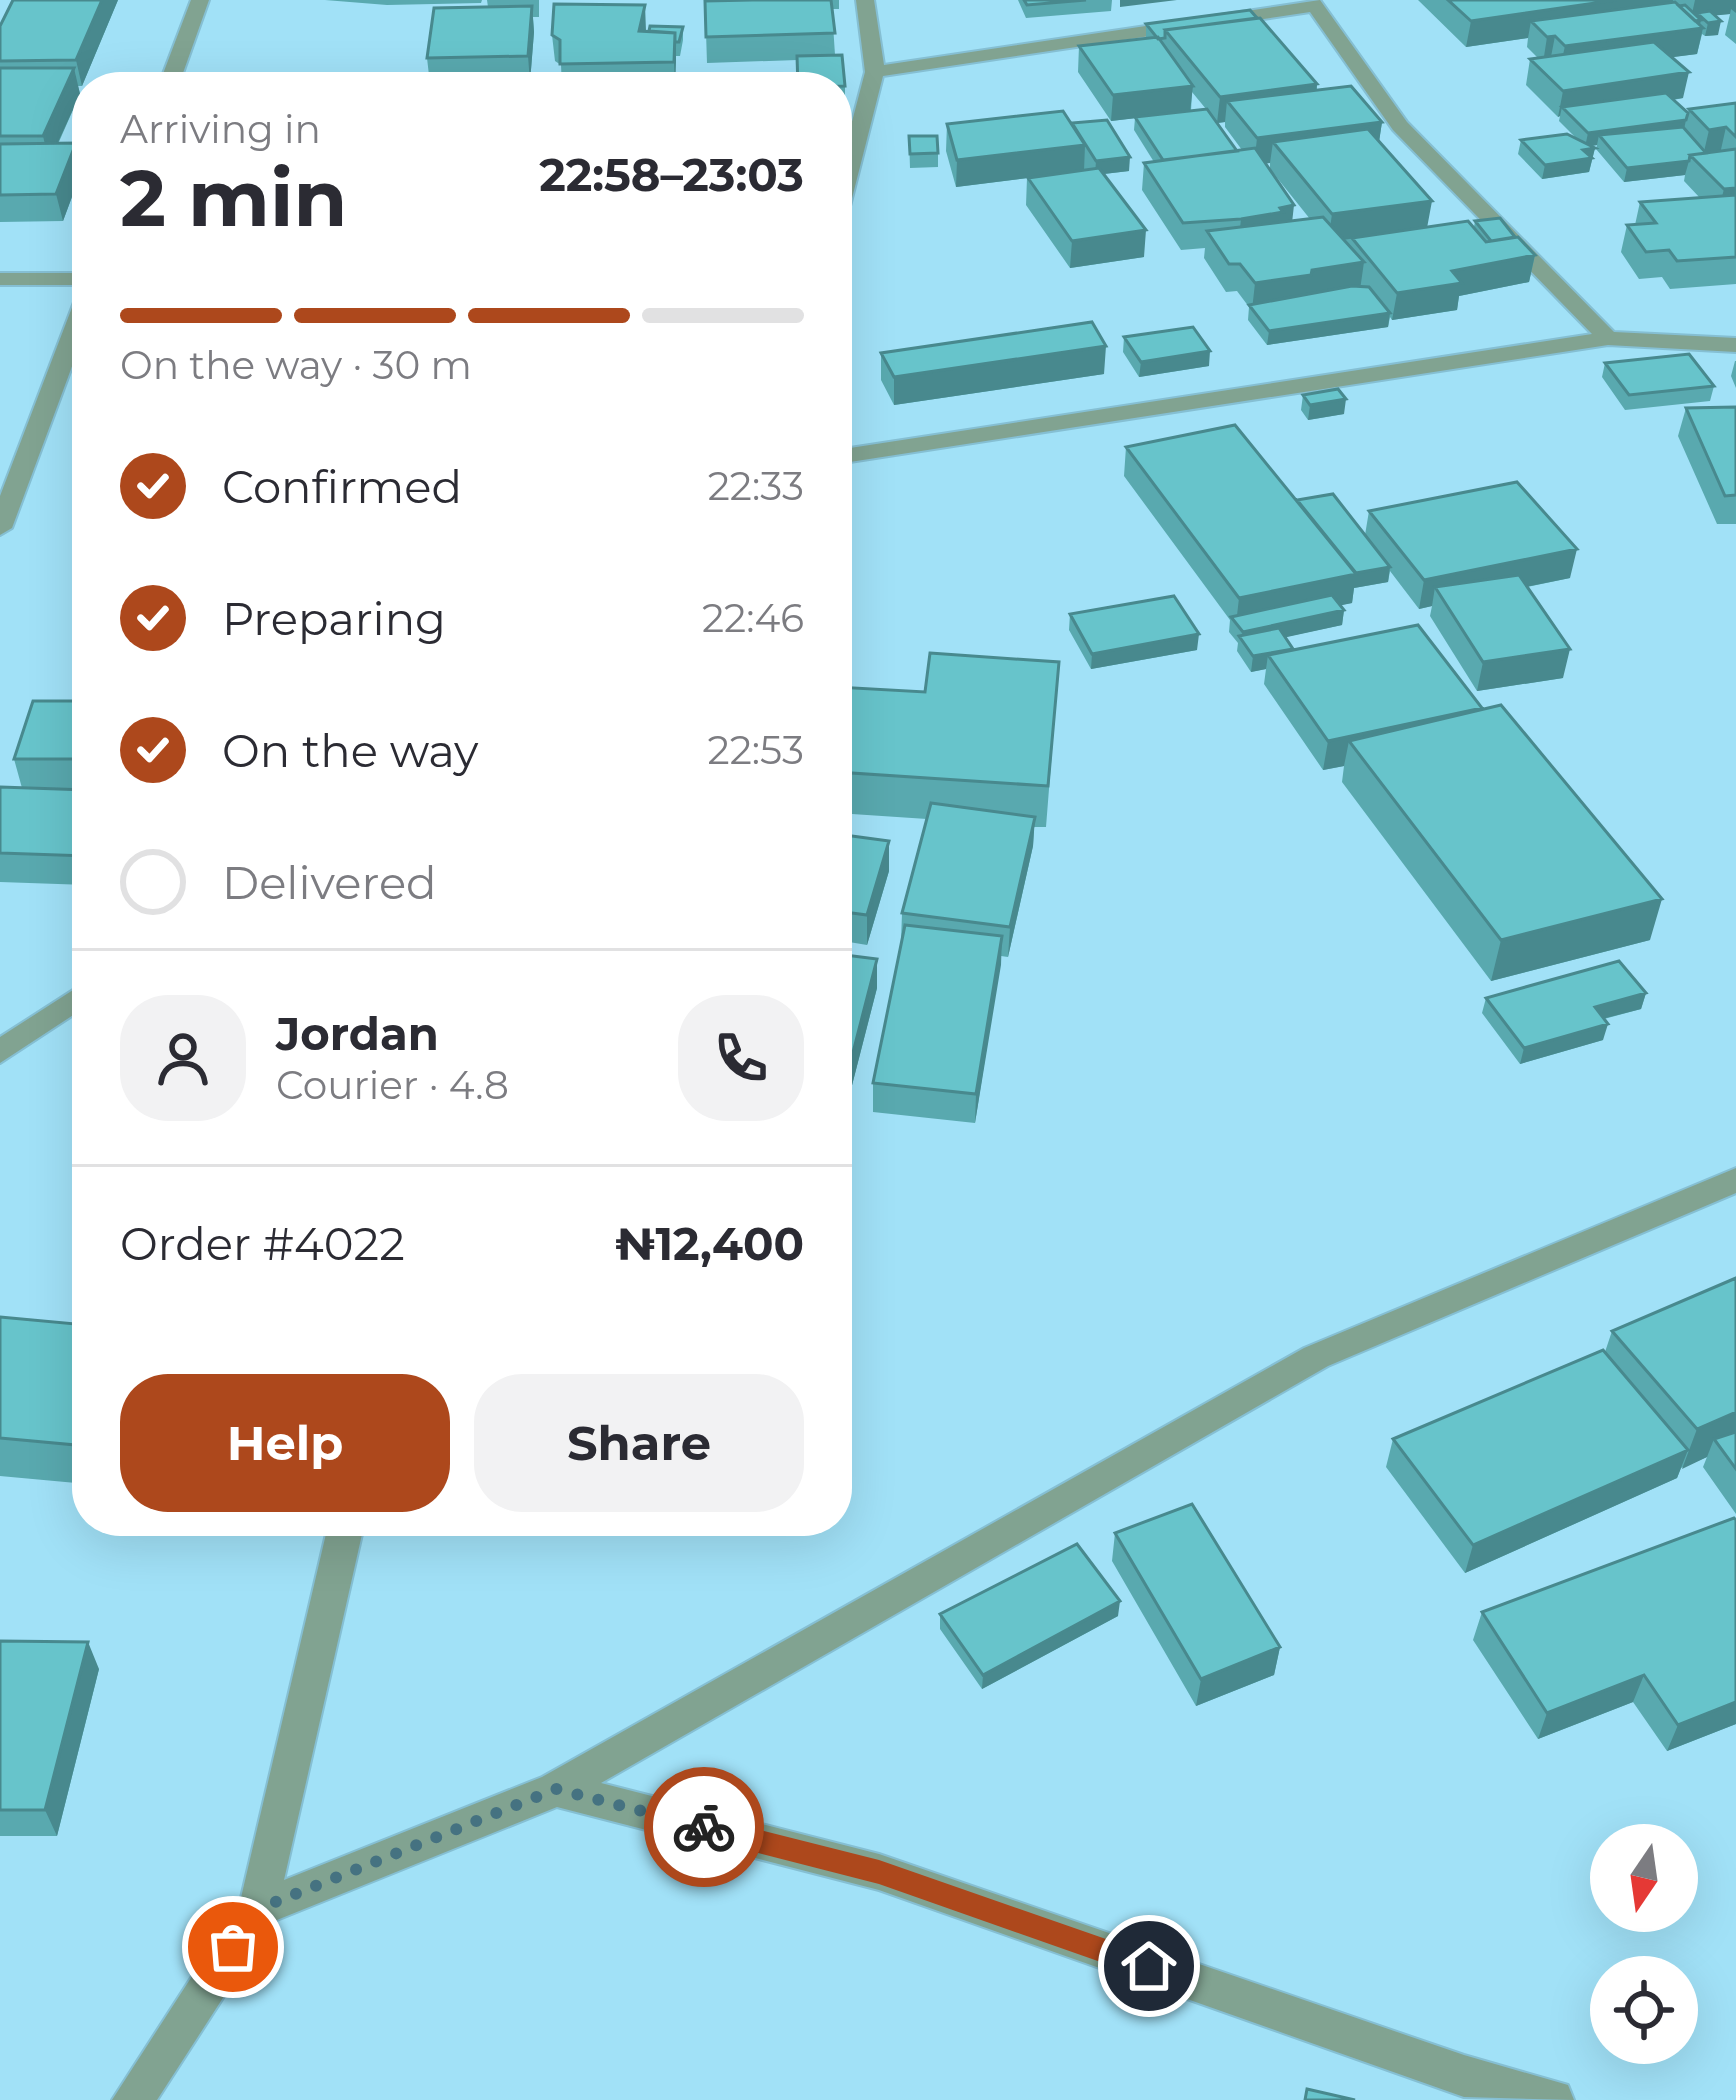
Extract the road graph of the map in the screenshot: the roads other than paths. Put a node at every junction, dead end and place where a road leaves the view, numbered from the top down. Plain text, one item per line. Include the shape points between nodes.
1 (200, 0) edge
2 (865, 0) edge
3 (1313, 3) edge
4 (174, 72) edge
5 (875, 72) junction
6 (852, 134) edge
7 (860, 134) junction
8 (852, 163) edge
9 (0, 279) edge
10 (72, 279) edge
11 (72, 337) edge
12 (1608, 338) junction
13 (1736, 345) edge
14 (852, 455) edge
15 (0, 528) edge
16 (72, 1002) edge
17 (0, 1052) edge
18 (1736, 1180) edge
19 (344, 1536) edge
20 (556, 1789) junction
21 (258, 1909) junction
22 (133, 2100) edge
23 (1552, 2100) edge

1 - 4 street
2 - 5 street
3 - 5 street
3 - 12 street via 1400,126
5 - 7 street
6 - 7 street
7 - 8 street
9 - 10 street
11 - 15 street
12 - 13 street
12 - 14 street
16 - 17 street
18 - 20 street via 1316,1357
19 - 21 street
20 - 21 street
20 - 23 street via 879,1872
21 - 22 street

